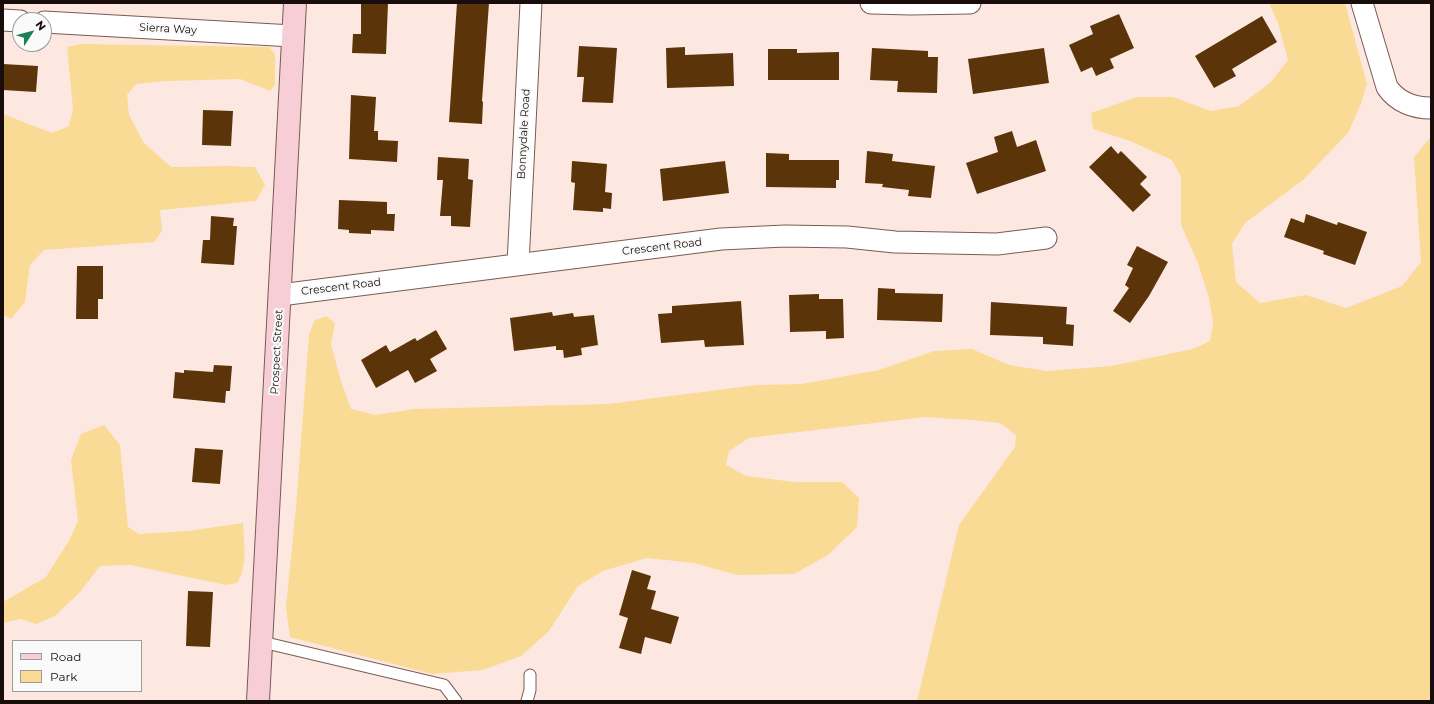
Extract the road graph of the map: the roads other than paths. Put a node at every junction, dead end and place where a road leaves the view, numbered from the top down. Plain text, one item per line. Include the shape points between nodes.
1 (295, 3) edge
2 (531, 3) edge
3 (871, 3) edge
4 (970, 3) edge
5 (1362, 3) edge
6 (52, 22) edge
7 (293, 36) junction
8 (1431, 108) edge
9 (1046, 238) dead end
10 (518, 264) junction
11 (280, 295) junction
12 (262, 642) junction
13 (530, 675) dead end
14 (258, 701) edge
15 (456, 701) edge
16 (527, 701) edge

1 - 7 main road, Prospect Street
2 - 10 street, Bonnydale Road
3 - 4 street
5 - 8 street via 1392,94 1405,103
6 - 7 street, Sierra Way
7 - 11 main road, Prospect Street
9 - 10 street, Crescent Road via 997,244 785,236 721,239
10 - 11 street, Crescent Road
11 - 12 main road, Prospect Street
12 - 14 main road, Prospect Street
12 - 15 lane via 444,685
13 - 16 lane

